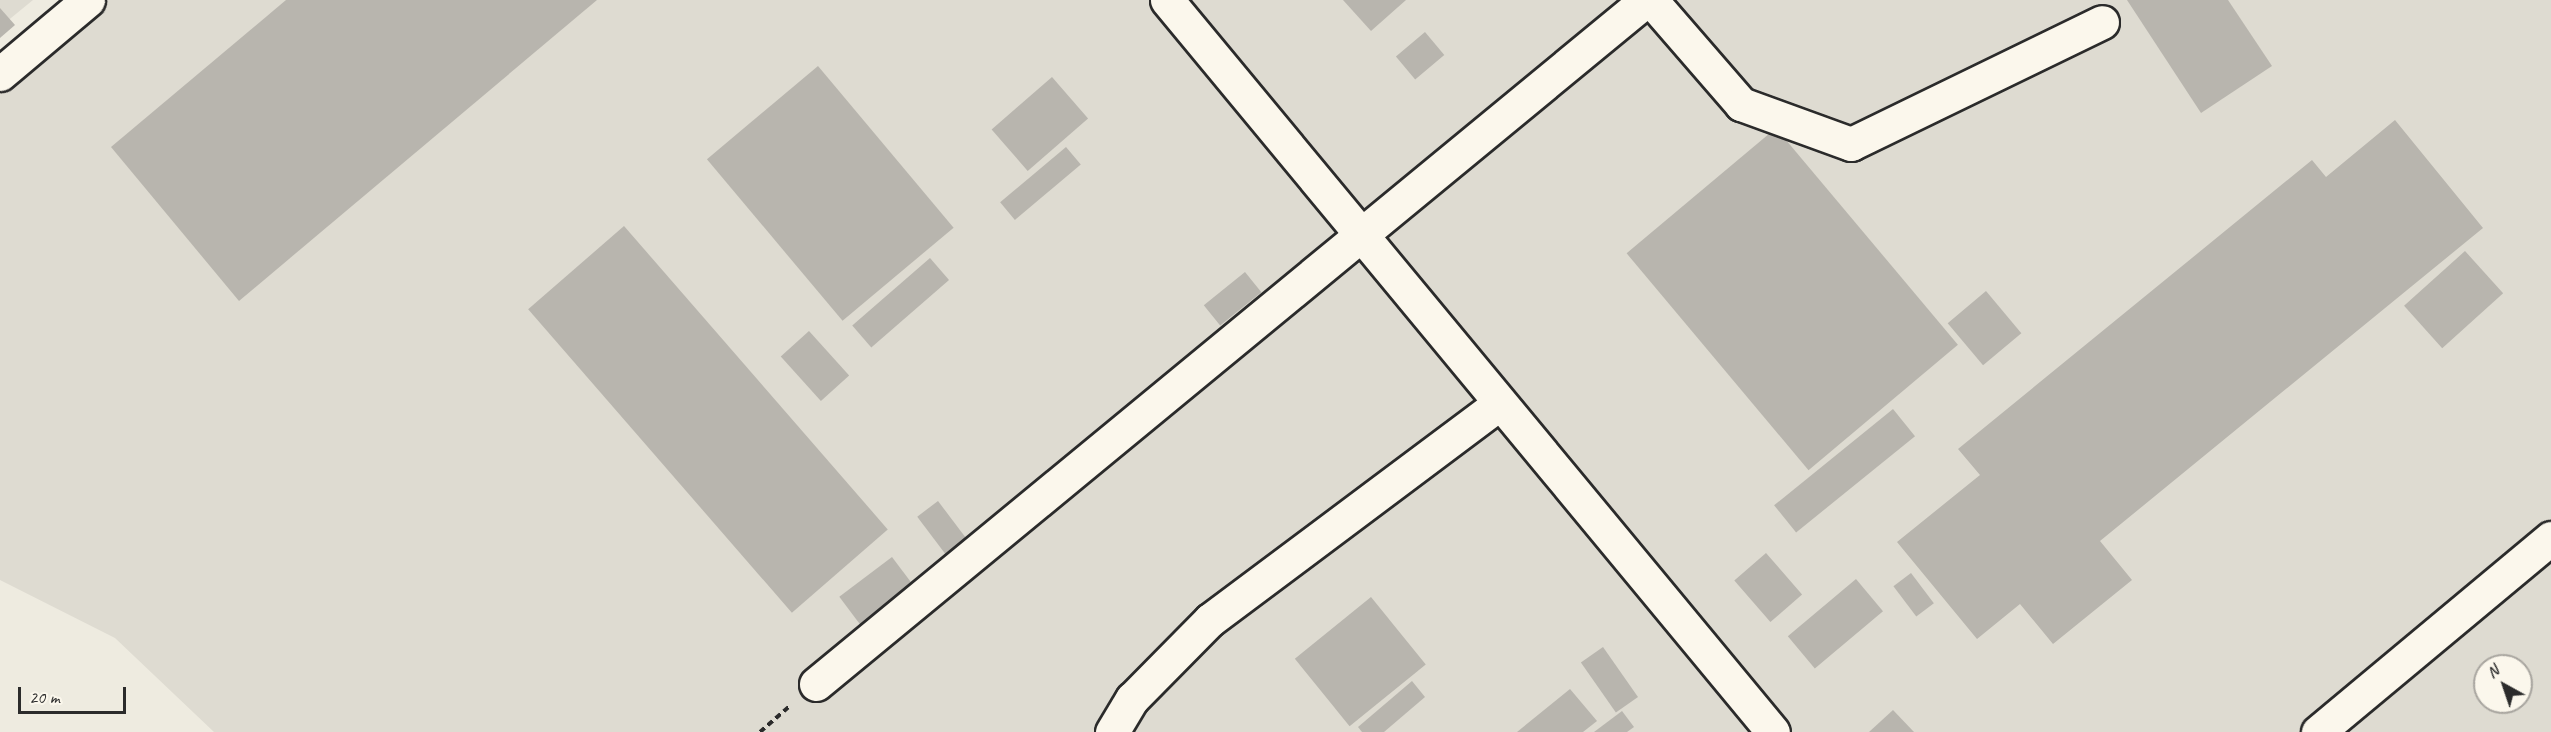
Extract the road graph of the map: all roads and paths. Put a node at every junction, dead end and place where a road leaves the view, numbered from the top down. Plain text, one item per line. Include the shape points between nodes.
1 (88, 0) edge
2 (1167, 0) edge
3 (1646, 0) edge
4 (1651, 0) edge
5 (2103, 22) dead end
6 (0, 74) edge
7 (1363, 237) junction
8 (1500, 403) junction
9 (2551, 538) edge
10 (816, 684) dead end
11 (1112, 732) edge
12 (1773, 732) edge
13 (2318, 732) edge

1 - 6 street
2 - 7 street
3 - 7 street
4 - 5 street via 1741,104 1851,144
7 - 8 street
7 - 10 street
8 - 11 street via 1210,620 1139,692
8 - 12 street
9 - 13 street

